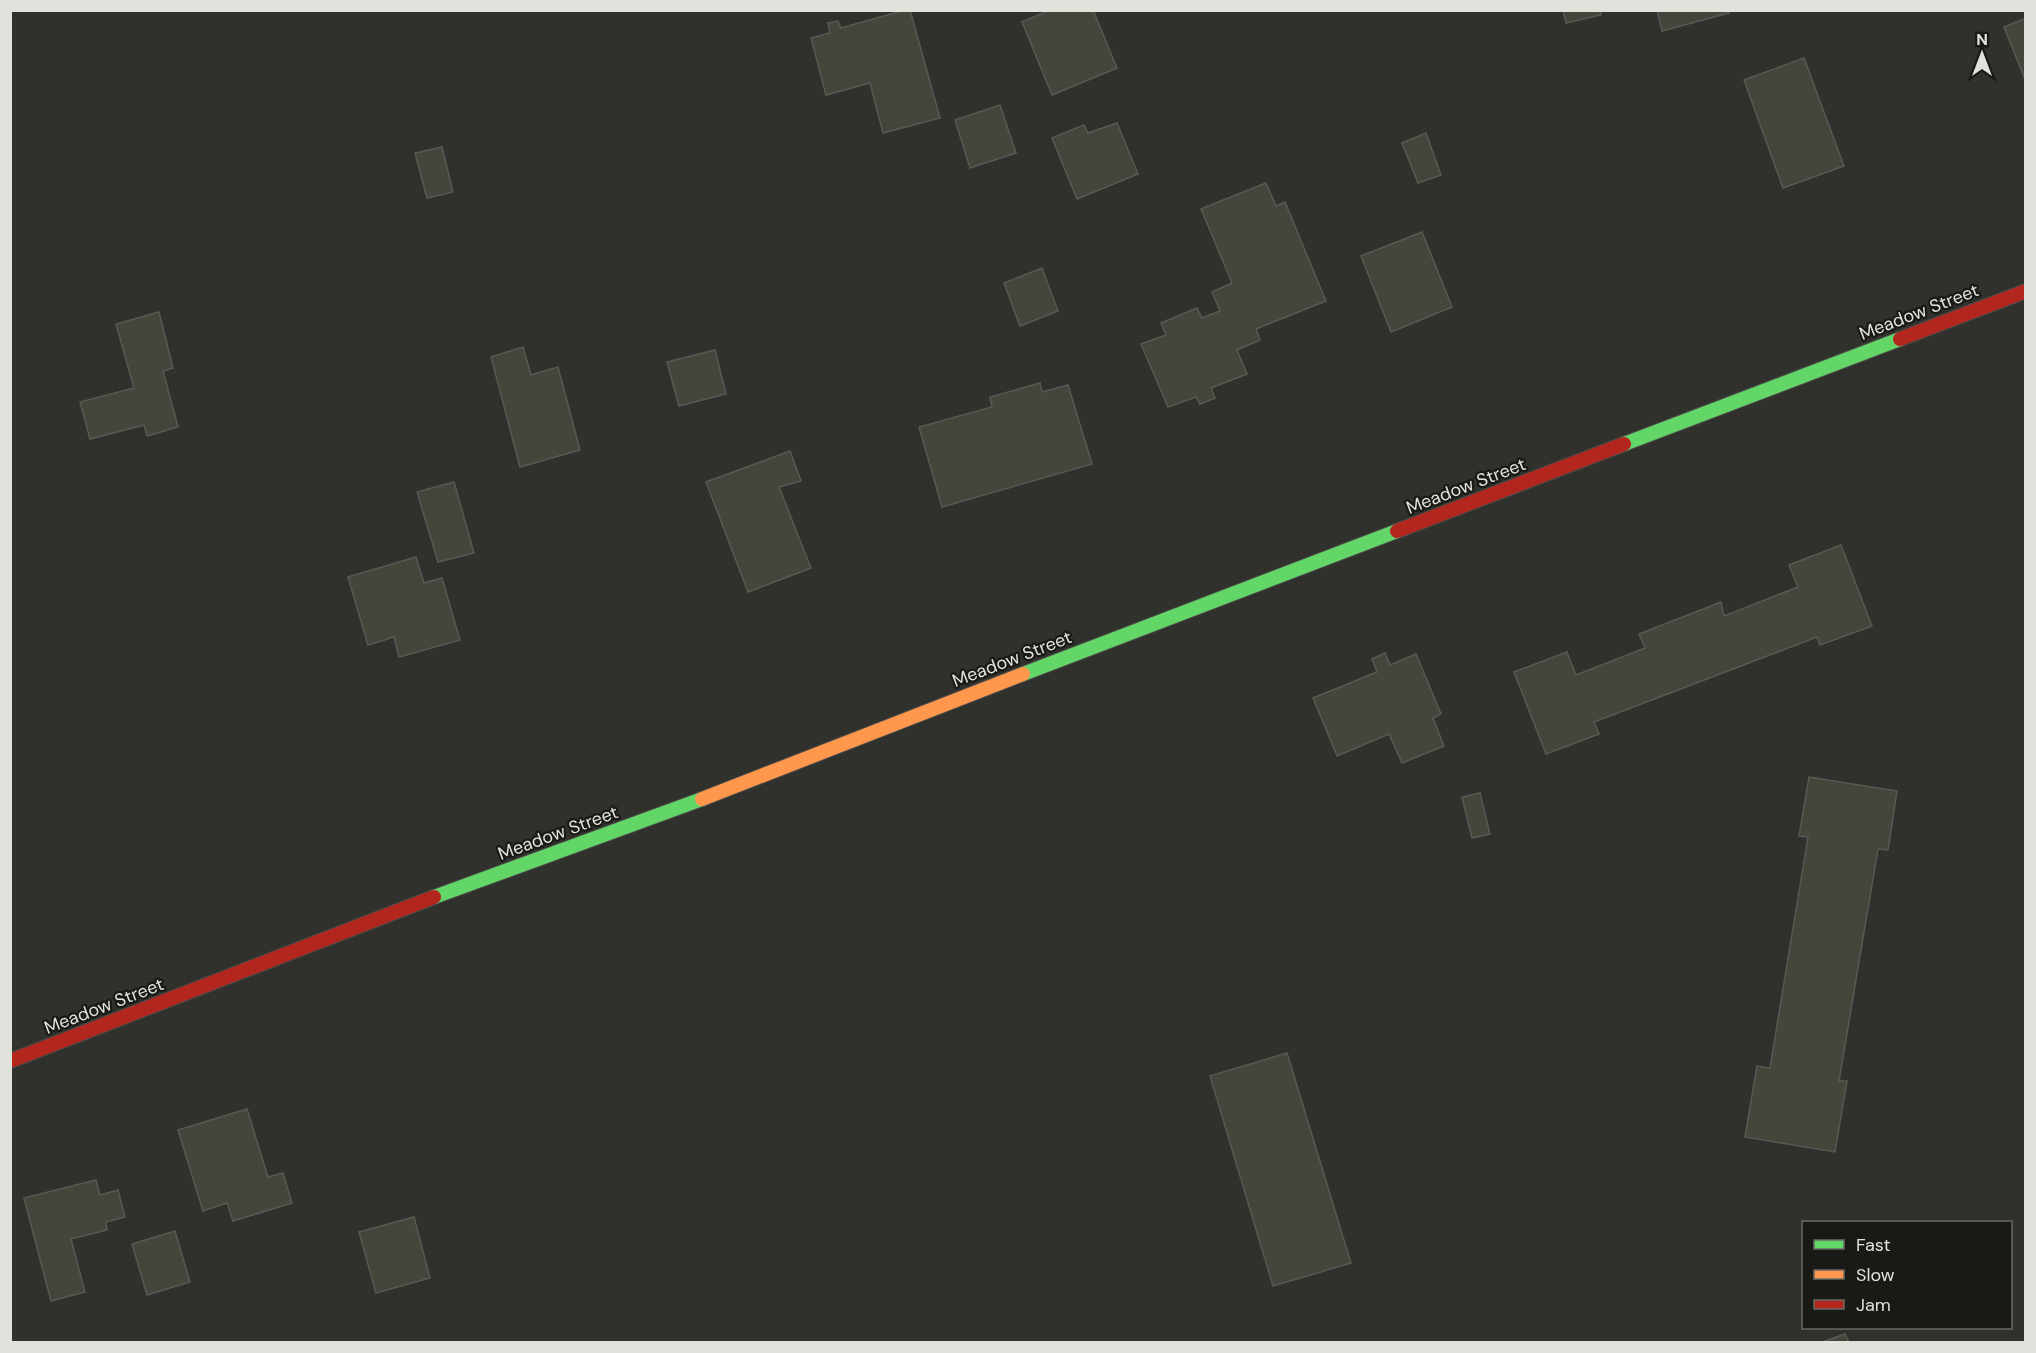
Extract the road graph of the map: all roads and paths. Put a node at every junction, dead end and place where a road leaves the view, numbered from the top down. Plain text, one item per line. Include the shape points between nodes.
1 (2025, 291) edge
2 (10, 1061) edge

1 - 2 street, Meadow Street

